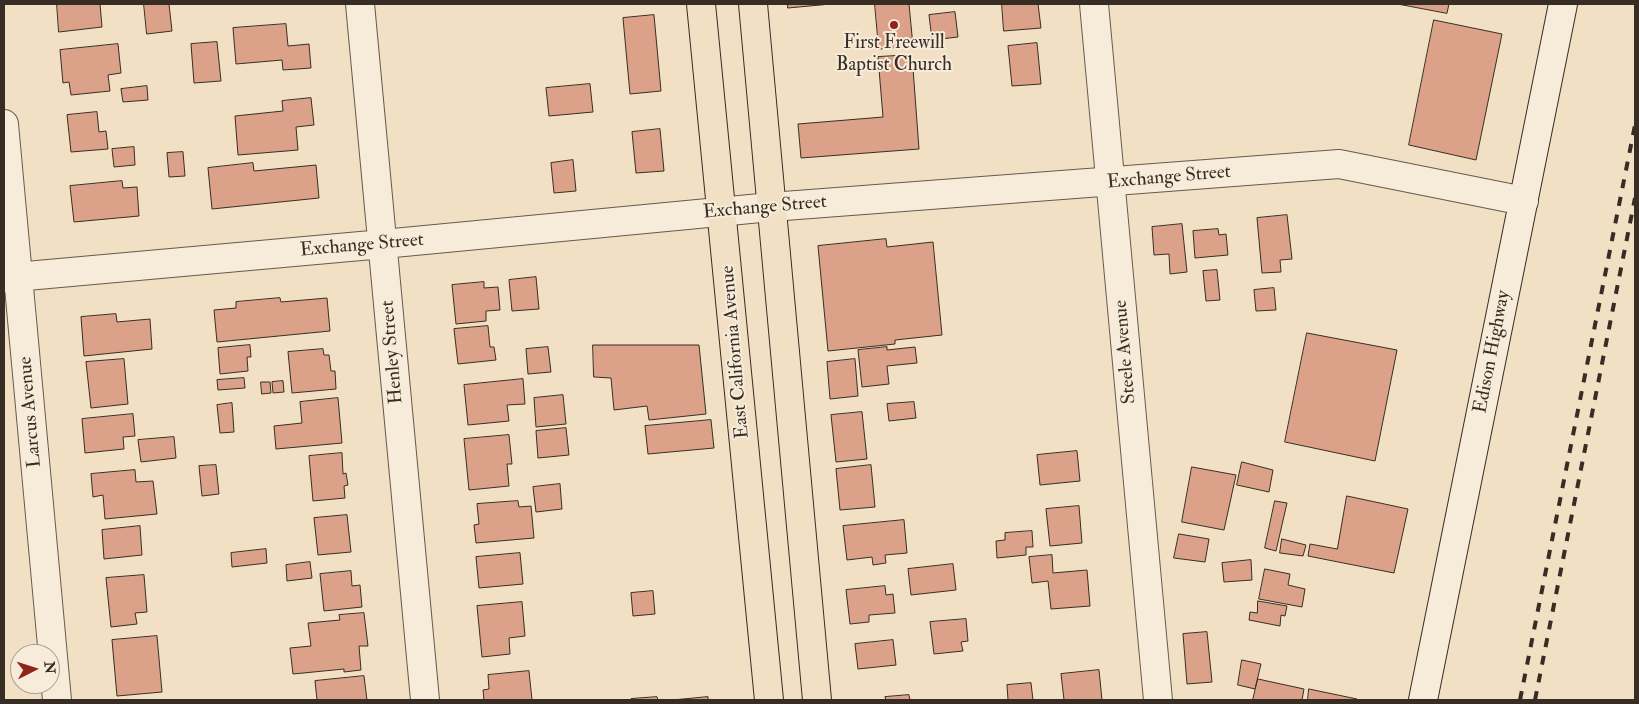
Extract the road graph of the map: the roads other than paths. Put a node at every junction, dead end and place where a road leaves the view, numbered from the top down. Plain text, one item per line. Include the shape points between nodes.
1 (360, 4) edge
2 (701, 4) edge
3 (753, 4) edge
4 (1094, 4) edge
5 (1563, 4) edge
6 (4, 124) edge
7 (1110, 182) junction
8 (1524, 201) junction
9 (771, 207) junction
10 (722, 212) junction
11 (383, 244) junction
12 (11, 277) edge
13 (58, 700) edge
14 (425, 700) edge
15 (769, 700) edge
16 (817, 700) edge
17 (1158, 700) edge
18 (1423, 700) edge

1 - 11 street, Henley Street
2 - 10 main road, East California Avenue
3 - 9 main road
4 - 7 street, Steele Avenue
5 - 8 street, Edison Highway
6 - 12 street, Larcus Avenue
7 - 8 street, Exchange Street via 1339,164
7 - 9 street, Exchange Street
7 - 17 street, Steele Avenue
8 - 18 street, Edison Highway
9 - 10 street, Exchange Street
9 - 16 main road
10 - 11 street, Exchange Street
10 - 15 main road, East California Avenue
11 - 12 street, Exchange Street
11 - 14 street, Henley Street
12 - 13 street, Larcus Avenue

